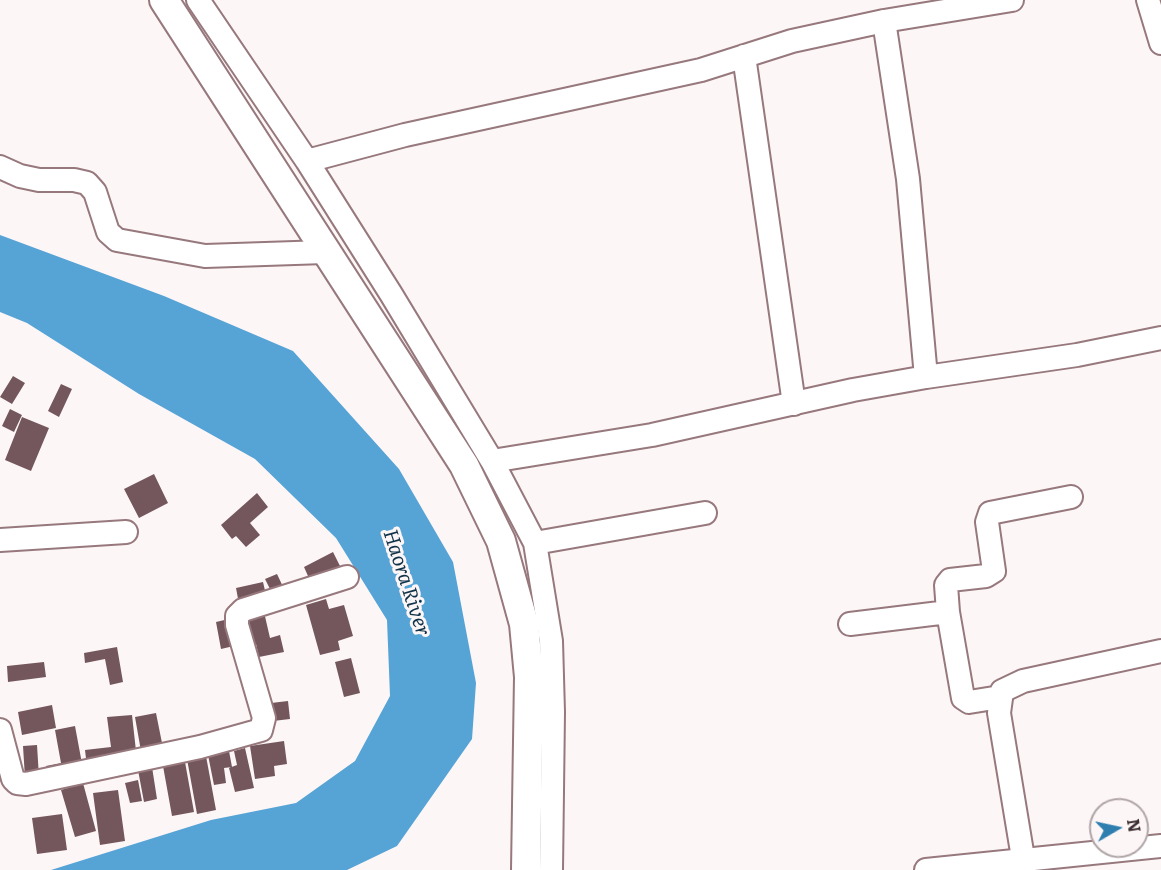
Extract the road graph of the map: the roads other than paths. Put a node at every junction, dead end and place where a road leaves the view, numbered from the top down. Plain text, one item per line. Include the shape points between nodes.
1 (164, 0) edge
2 (198, 0) edge
3 (1012, 0) edge
4 (1148, 0) edge
5 (884, 21) junction
6 (1161, 43) edge
7 (744, 56) junction
8 (307, 161) junction
9 (0, 167) edge
10 (325, 252) junction
11 (1161, 338) edge
12 (926, 377) junction
13 (794, 404) junction
14 (492, 461) junction
15 (1071, 497) dead end
16 (705, 513) dead end
17 (126, 532) dead end
18 (0, 540) edge
19 (535, 543) junction
20 (347, 577) dead end
21 (948, 612) junction
22 (850, 624) dead end
23 (1161, 651) edge
24 (1000, 697) junction
25 (0, 730) edge
26 (1161, 846) edge
27 (1024, 865) edge
28 (526, 870) edge
29 (551, 870) edge
30 (926, 870) edge

1 - 10 main road
2 - 8 street
3 - 5 street
4 - 6 street
5 - 7 street
5 - 12 street via 908,179
7 - 8 street via 701,70 405,135
7 - 13 street
8 - 14 street
9 - 10 street via 39,180 87,183 108,232 117,240 205,256
10 - 28 main road via 464,465 501,541 524,624 529,677
11 - 12 street via 1077,355
12 - 13 street
13 - 14 street via 652,435
14 - 19 street
15 - 21 street via 990,513 987,522 994,571 986,576 947,582
16 - 19 street
17 - 18 street
19 - 29 street via 551,640
20 - 25 street via 243,610 237,616 264,718 261,730 200,747 21,784 16,783 10,772
21 - 22 street
21 - 24 street via 963,698 969,702
23 - 24 street via 1023,681
24 - 27 street via 999,713
26 - 27 street
27 - 30 street

